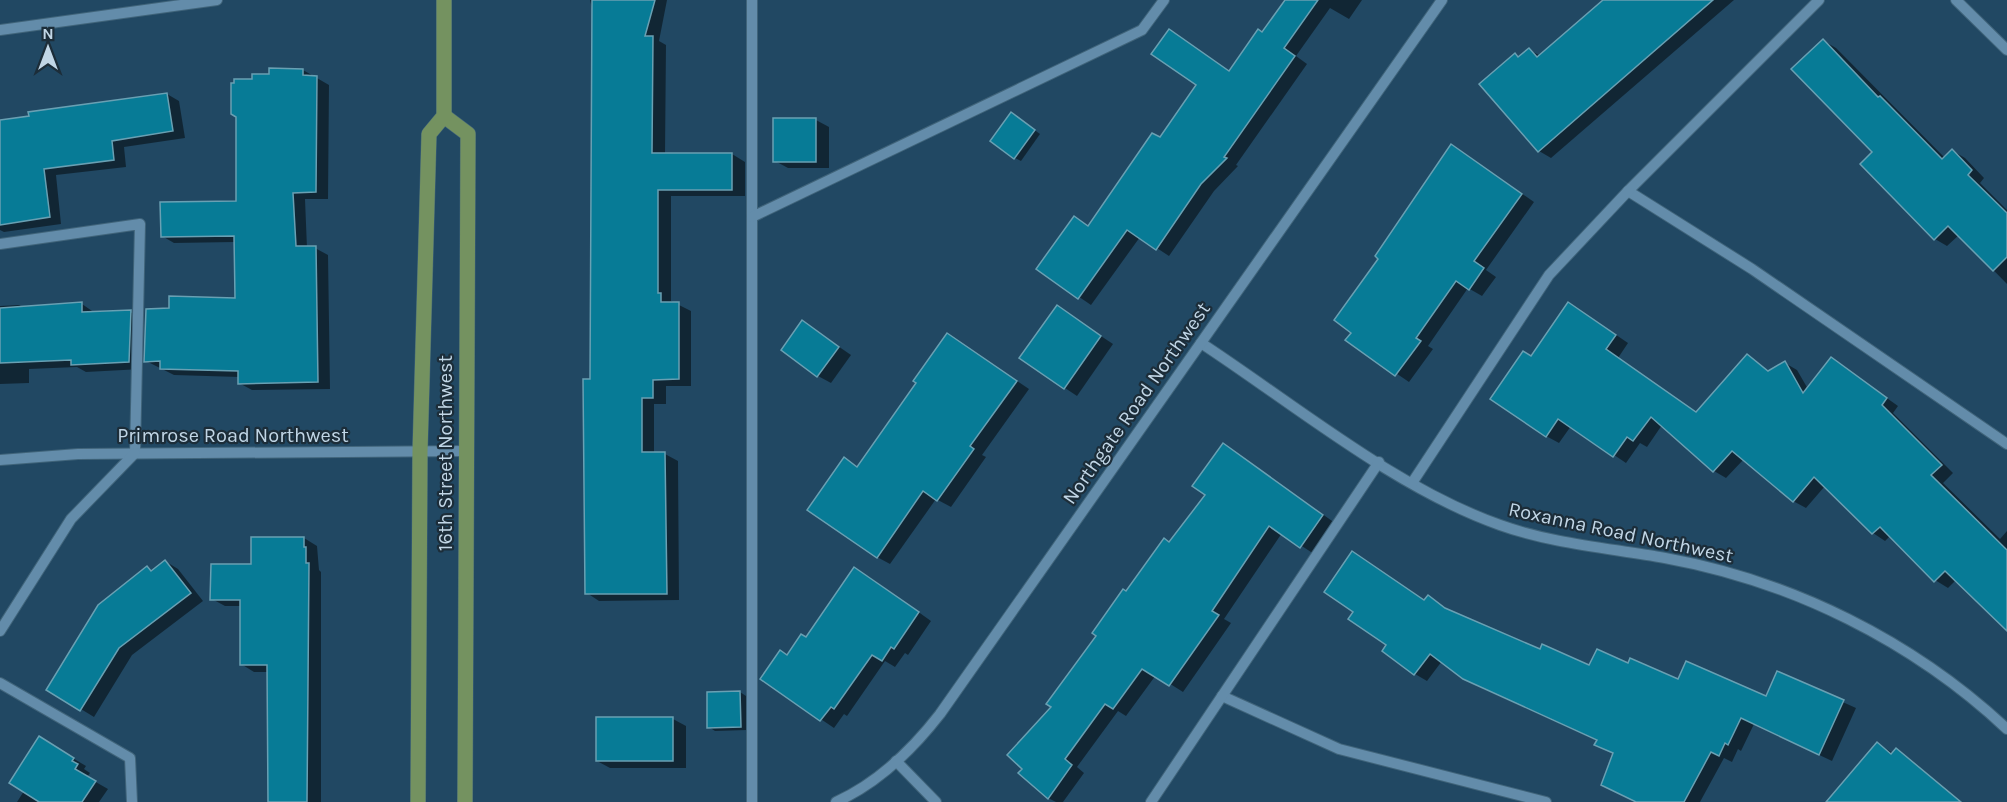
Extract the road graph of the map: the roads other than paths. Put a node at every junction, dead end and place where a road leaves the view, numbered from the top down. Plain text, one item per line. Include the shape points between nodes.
1 (216, 0) edge
2 (444, 0) edge
3 (752, 0) edge
4 (1164, 0) edge
5 (1442, 0) edge
6 (1819, 0) edge
7 (1956, 0) edge
8 (0, 30) edge
9 (2007, 50) edge
10 (444, 116) junction
11 (1628, 190) junction
12 (752, 217) junction
13 (0, 244) edge
14 (1201, 343) junction
15 (2007, 444) edge
16 (466, 451) junction
17 (420, 452) junction
18 (135, 453) junction
19 (0, 460) edge
20 (1379, 462) junction
21 (1412, 483) junction
22 (0, 630) edge
23 (0, 683) edge
24 (1222, 696) junction
25 (2007, 729) edge
26 (896, 761) junction
27 (132, 802) edge
28 (418, 802) edge
29 (465, 802) edge
30 (752, 802) edge
31 (836, 802) edge
32 (936, 802) edge
33 (1151, 802) edge
34 (1546, 802) edge

1 - 8 street
2 - 10 main road
3 - 12 street
4 - 12 street via 1142,30
5 - 14 street, Northgate Road Northwest
6 - 11 street
7 - 9 street
10 - 16 main road, 16th Street Northwest via 468,134
10 - 17 main road, 16th Street Northwest via 429,134
11 - 15 street via 1752,269
11 - 21 street via 1549,275
12 - 30 street
13 - 18 street via 140,224
14 - 20 street, Roxanna Road Northwest
14 - 26 street, Northgate Road Northwest via 940,714
16 - 17 street, Primrose Road Northwest
16 - 29 main road, 16th Street Northwest
17 - 18 street, Primrose Road Northwest
17 - 28 main road, 16th Street Northwest
18 - 19 street, Primrose Road Northwest
18 - 22 street via 71,519
20 - 21 street, Roxanna Road Northwest
20 - 24 street
21 - 25 street, Roxanna Road Northwest via 1467,513 1517,531 1685,562 1795,595 1896,646 1961,690
23 - 27 street via 130,758
24 - 33 street
24 - 34 street via 1339,749
26 - 31 street, Northgate Road Northwest via 870,783
26 - 32 street

